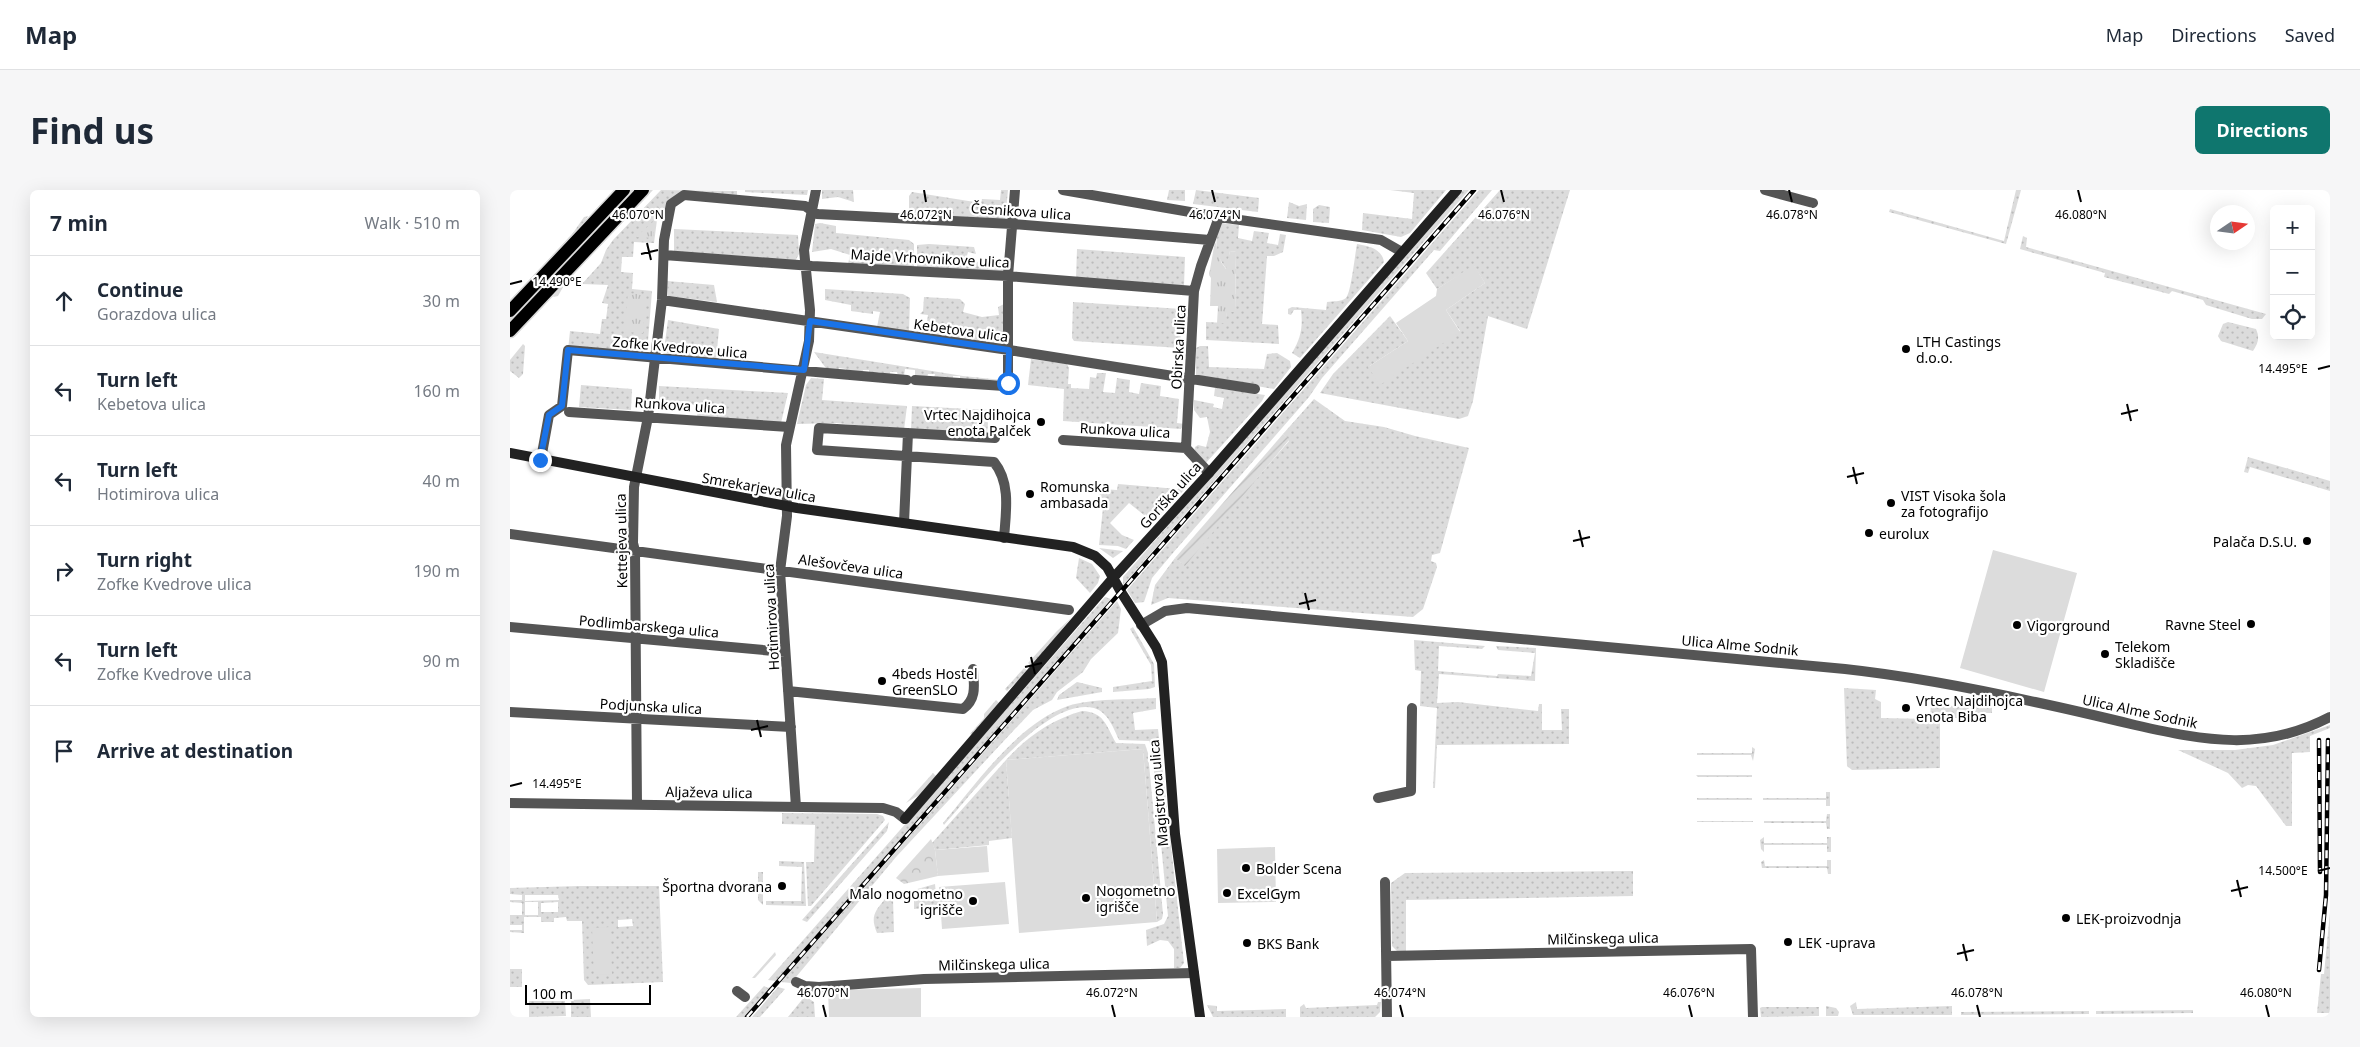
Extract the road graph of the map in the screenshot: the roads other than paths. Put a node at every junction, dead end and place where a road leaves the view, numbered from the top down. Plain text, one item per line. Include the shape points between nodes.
1 (624, 190) edge
2 (643, 190) edge
3 (816, 190) edge
4 (1015, 190) edge
5 (1063, 190) edge
6 (1457, 190) edge
7 (1765, 190) edge
8 (684, 195) joint
9 (1813, 203) dead end
10 (811, 210) junction
11 (1219, 217) junction
12 (1012, 224) junction
13 (1210, 240) junction
14 (1402, 252) junction
15 (664, 255) junction
16 (805, 265) junction
17 (1008, 276) junction
18 (1194, 291) junction
19 (662, 300) junction
20 (510, 311) edge
21 (810, 321) junction
22 (510, 331) edge
23 (1009, 350) junction
24 (654, 359) junction
25 (804, 370) junction
26 (1190, 380) junction
27 (1256, 389) dead end
28 (565, 409) junction
29 (648, 417) junction
30 (789, 426) junction
31 (908, 434) junction
32 (994, 438) dead end
33 (1063, 440) dead end
34 (1186, 448) junction
35 (510, 453) edge
36 (907, 456) junction
37 (540, 460) junction
38 (1208, 473) junction
39 (636, 479) junction
40 (786, 506) junction
41 (904, 523) junction
42 (510, 534) edge
43 (1004, 538) junction
44 (635, 551) junction
45 (780, 571) junction
46 (1114, 577) junction
47 (1070, 610) dead end
48 (1141, 625) junction
49 (510, 627) edge
50 (636, 638) junction
51 (785, 652) junction
52 (973, 669) dead end
53 (788, 691) junction
54 (1412, 708) dead end
55 (510, 712) edge
56 (2330, 717) edge
57 (637, 719) junction
58 (791, 727) junction
59 (1378, 798) dead end
60 (510, 804) edge
61 (637, 805) junction
62 (796, 807) junction
63 (905, 819) joint
64 (1385, 882) dead end
65 (1387, 956) junction
66 (1194, 973) junction
67 (796, 982) dead end
68 (1200, 1017) edge
69 (1387, 1017) edge
70 (1753, 1017) edge

1 - 20 main road
2 - 22 main road
3 - 10 street, Hotimirova ulica
4 - 12 street
5 - 11 street
6 - 14 street, Goriška ulica
7 - 9 street
8 - 10 street, Česnikova ulica via 805,206
8 - 15 street, Kettejeva ulica via 669,209
10 - 12 street, Česnikova ulica via 817,214
10 - 16 street, Hotimirova ulica via 805,237
11 - 13 street, Obirska ulica
11 - 14 street via 1381,240
12 - 13 street, Česnikova ulica
12 - 17 street
13 - 18 street, Obirska ulica
14 - 38 street, Goriška ulica
15 - 16 street, Majde Vrhovnikove ulica
15 - 19 street, Kettejeva ulica
16 - 17 street, Majde Vrhovnikove ulica
16 - 21 street, Hotimirova ulica
17 - 18 street, Majde Vrhovnikove ulica
17 - 23 street
18 - 26 street, Obirska ulica
19 - 21 street, Kebetova ulica
19 - 24 street, Kettejeva ulica
21 - 23 street, Kebetova ulica
21 - 25 street, Hotimirova ulica
23 - 25 street, Zofke Kvedrove ulica via 1009,380 1004,386
23 - 26 street, Kebetova ulica
24 - 25 street, Zofke Kvedrove ulica
24 - 28 street, Zofke Kvedrove ulica via 568,350
24 - 29 street, Kettejeva ulica
25 - 30 street, Hotimirova ulica
26 - 27 street, Kebetova ulica
26 - 34 street, Obirska ulica
28 - 29 street, Runkova ulica
28 - 37 street via 549,415
29 - 30 street, Runkova ulica
29 - 39 street, Kettejeva ulica
30 - 40 street, Hotimirova ulica via 785,461
31 - 32 street
31 - 36 street
31 - 36 street via 818,428 817,450
33 - 34 street, Runkova ulica
34 - 38 street
35 - 37 street, Smrekarjeva ulica
36 - 41 street
36 - 43 street via 994,462 1001,470 1007,503
37 - 39 street, Smrekarjeva ulica
38 - 46 street, Goriška ulica
39 - 40 street, Smrekarjeva ulica
39 - 44 street, Kettejeva ulica
40 - 41 street, Smrekarjeva ulica
40 - 45 street, Hotimirova ulica
41 - 43 street, Smrekarjeva ulica
42 - 44 street, Alešovčeva ulica
43 - 46 street, Smrekarjeva ulica via 1083,550 1106,566
44 - 45 street, Alešovčeva ulica
44 - 50 street, Kettejeva ulica
45 - 47 street, Alešovčeva ulica
45 - 51 street, Hotimirova ulica
46 - 48 street, Magistrova ulica
46 - 63 street, Goriška ulica
48 - 56 street, Ulica Alme Sodnik via 1165,611 1187,608 1845,669 1930,680 2215,740 2276,737
48 - 66 street, Magistrova ulica via 1156,647 1163,670 1171,798
49 - 50 street, Podlimbarskega ulica
50 - 51 street, Podlimbarskega ulica
50 - 57 street, Kettejeva ulica
51 - 53 street, Hotimirova ulica
52 - 53 street via 974,695 971,703 963,708
53 - 58 street, Hotimirova ulica
54 - 59 street via 1411,791
55 - 57 street, Podjunska ulica
57 - 58 street, Podjunska ulica
57 - 61 street, Kettejeva ulica
58 - 62 street, Hotimirova ulica
60 - 61 street, Aljaževa ulica
61 - 62 street, Aljaževa ulica
62 - 63 street, Aljaževa ulica via 883,808
64 - 65 street
65 - 69 street
65 - 70 street, Milčinskega ulica via 1752,949
66 - 67 street, Milčinskega ulica via 924,979 819,987
66 - 68 street, Magistrova ulica

